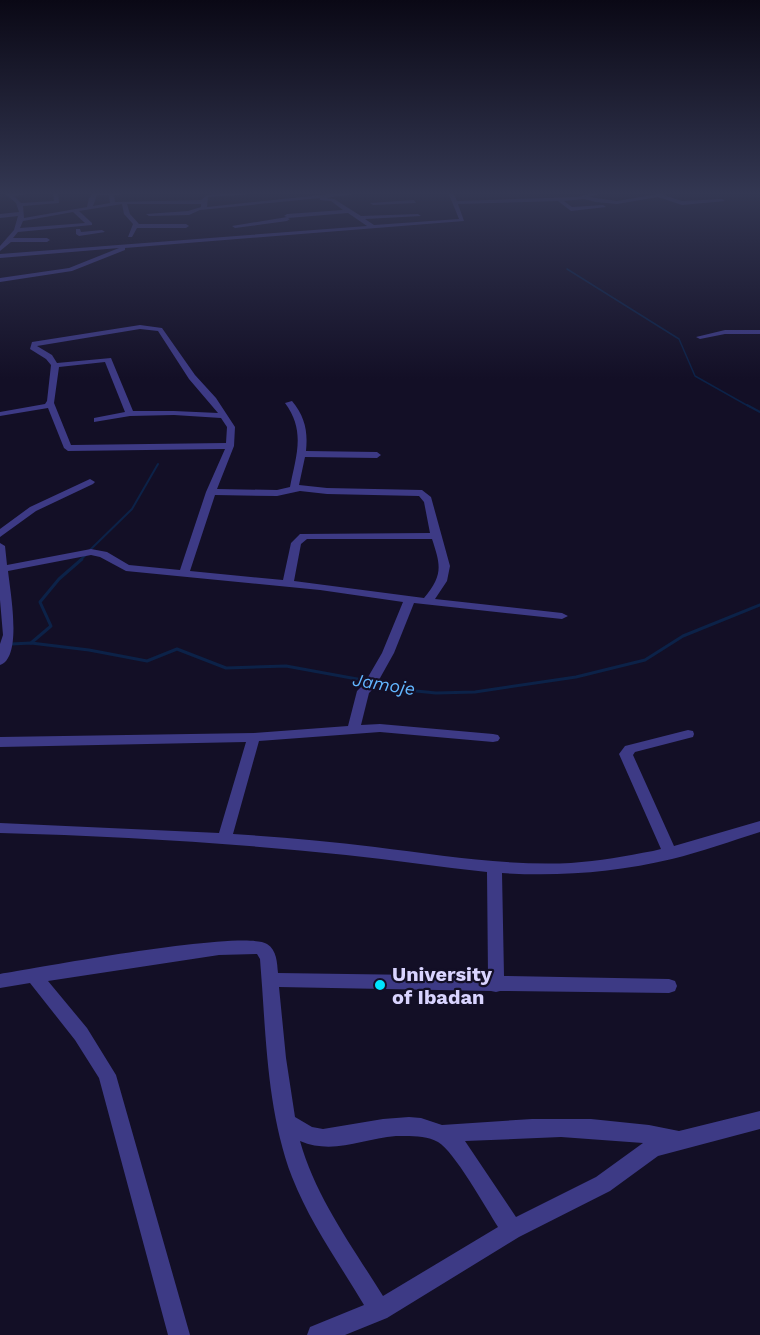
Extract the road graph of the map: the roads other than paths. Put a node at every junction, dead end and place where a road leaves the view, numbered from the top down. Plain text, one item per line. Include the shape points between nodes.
1 (22, 254) edge
2 (110, 254) edge
3 (0, 256) edge
4 (0, 279) edge
5 (760, 332) edge
6 (700, 337) dead end
7 (55, 365) junction
8 (289, 403) dead end
9 (51, 405) junction
10 (0, 414) edge
11 (130, 414) junction
12 (222, 416) junction
13 (97, 420) dead end
14 (230, 446) junction
15 (301, 454) junction
16 (377, 455) dead end
17 (90, 482) dead end
18 (294, 489) junction
19 (211, 492) junction
20 (0, 534) edge
21 (436, 536) junction
22 (0, 546) edge
23 (2, 564) edge
24 (184, 574) junction
25 (288, 584) junction
26 (410, 598) junction
27 (427, 602) junction
28 (562, 616) dead end
29 (0, 661) edge
30 (353, 730) junction
31 (688, 734) dead end
32 (254, 737) junction
33 (494, 738) dead end
34 (0, 742) edge
35 (760, 826) edge
36 (0, 828) edge
37 (225, 838) junction
38 (670, 854) junction
39 (494, 866) junction
40 (33, 975) junction
41 (270, 980) junction
42 (0, 981) edge
43 (496, 985) junction
44 (669, 986) dead end
45 (760, 1120) edge
46 (288, 1123) junction
47 (445, 1133) junction
48 (677, 1140) junction
49 (512, 1230) junction
50 (379, 1310) junction
51 (179, 1335) edge
52 (318, 1335) edge

1 - 3 street
2 - 4 street via 80,267
5 - 6 street
7 - 9 street
7 - 11 street via 108,360
7 - 12 street via 34,345 158,327
8 - 15 street via 303,429
9 - 10 street
9 - 14 street via 68,448
11 - 12 street
11 - 13 street
12 - 14 street via 231,427
14 - 19 street
15 - 16 street
15 - 18 street
17 - 20 street via 33,509
18 - 19 street via 277,493
18 - 21 street via 422,493 428,499
19 - 24 street
21 - 25 street via 304,536 296,543
21 - 27 street via 444,557 444,573 441,586
22 - 23 street
23 - 24 street via 91,552 103,554 126,568
23 - 29 street via 9,637
24 - 25 street
25 - 26 street
26 - 27 street
26 - 30 street via 388,653 363,691
27 - 28 street
30 - 32 street
30 - 33 street via 404,729
31 - 38 street via 630,749 626,754
32 - 34 street
32 - 37 street
35 - 38 street
36 - 37 street
37 - 39 street
38 - 39 street via 586,867
39 - 43 street
40 - 41 street via 155,956 255,947 267,957
40 - 42 street
40 - 51 street via 81,1034 107,1075
41 - 43 street
41 - 46 street
43 - 44 street
45 - 48 street
46 - 47 street via 302,1133 329,1139 393,1127 428,1128
46 - 50 street via 295,1157 317,1207
47 - 48 street via 551,1129 640,1132
47 - 49 street
48 - 49 street via 654,1147 603,1184
49 - 50 street
50 - 52 street

